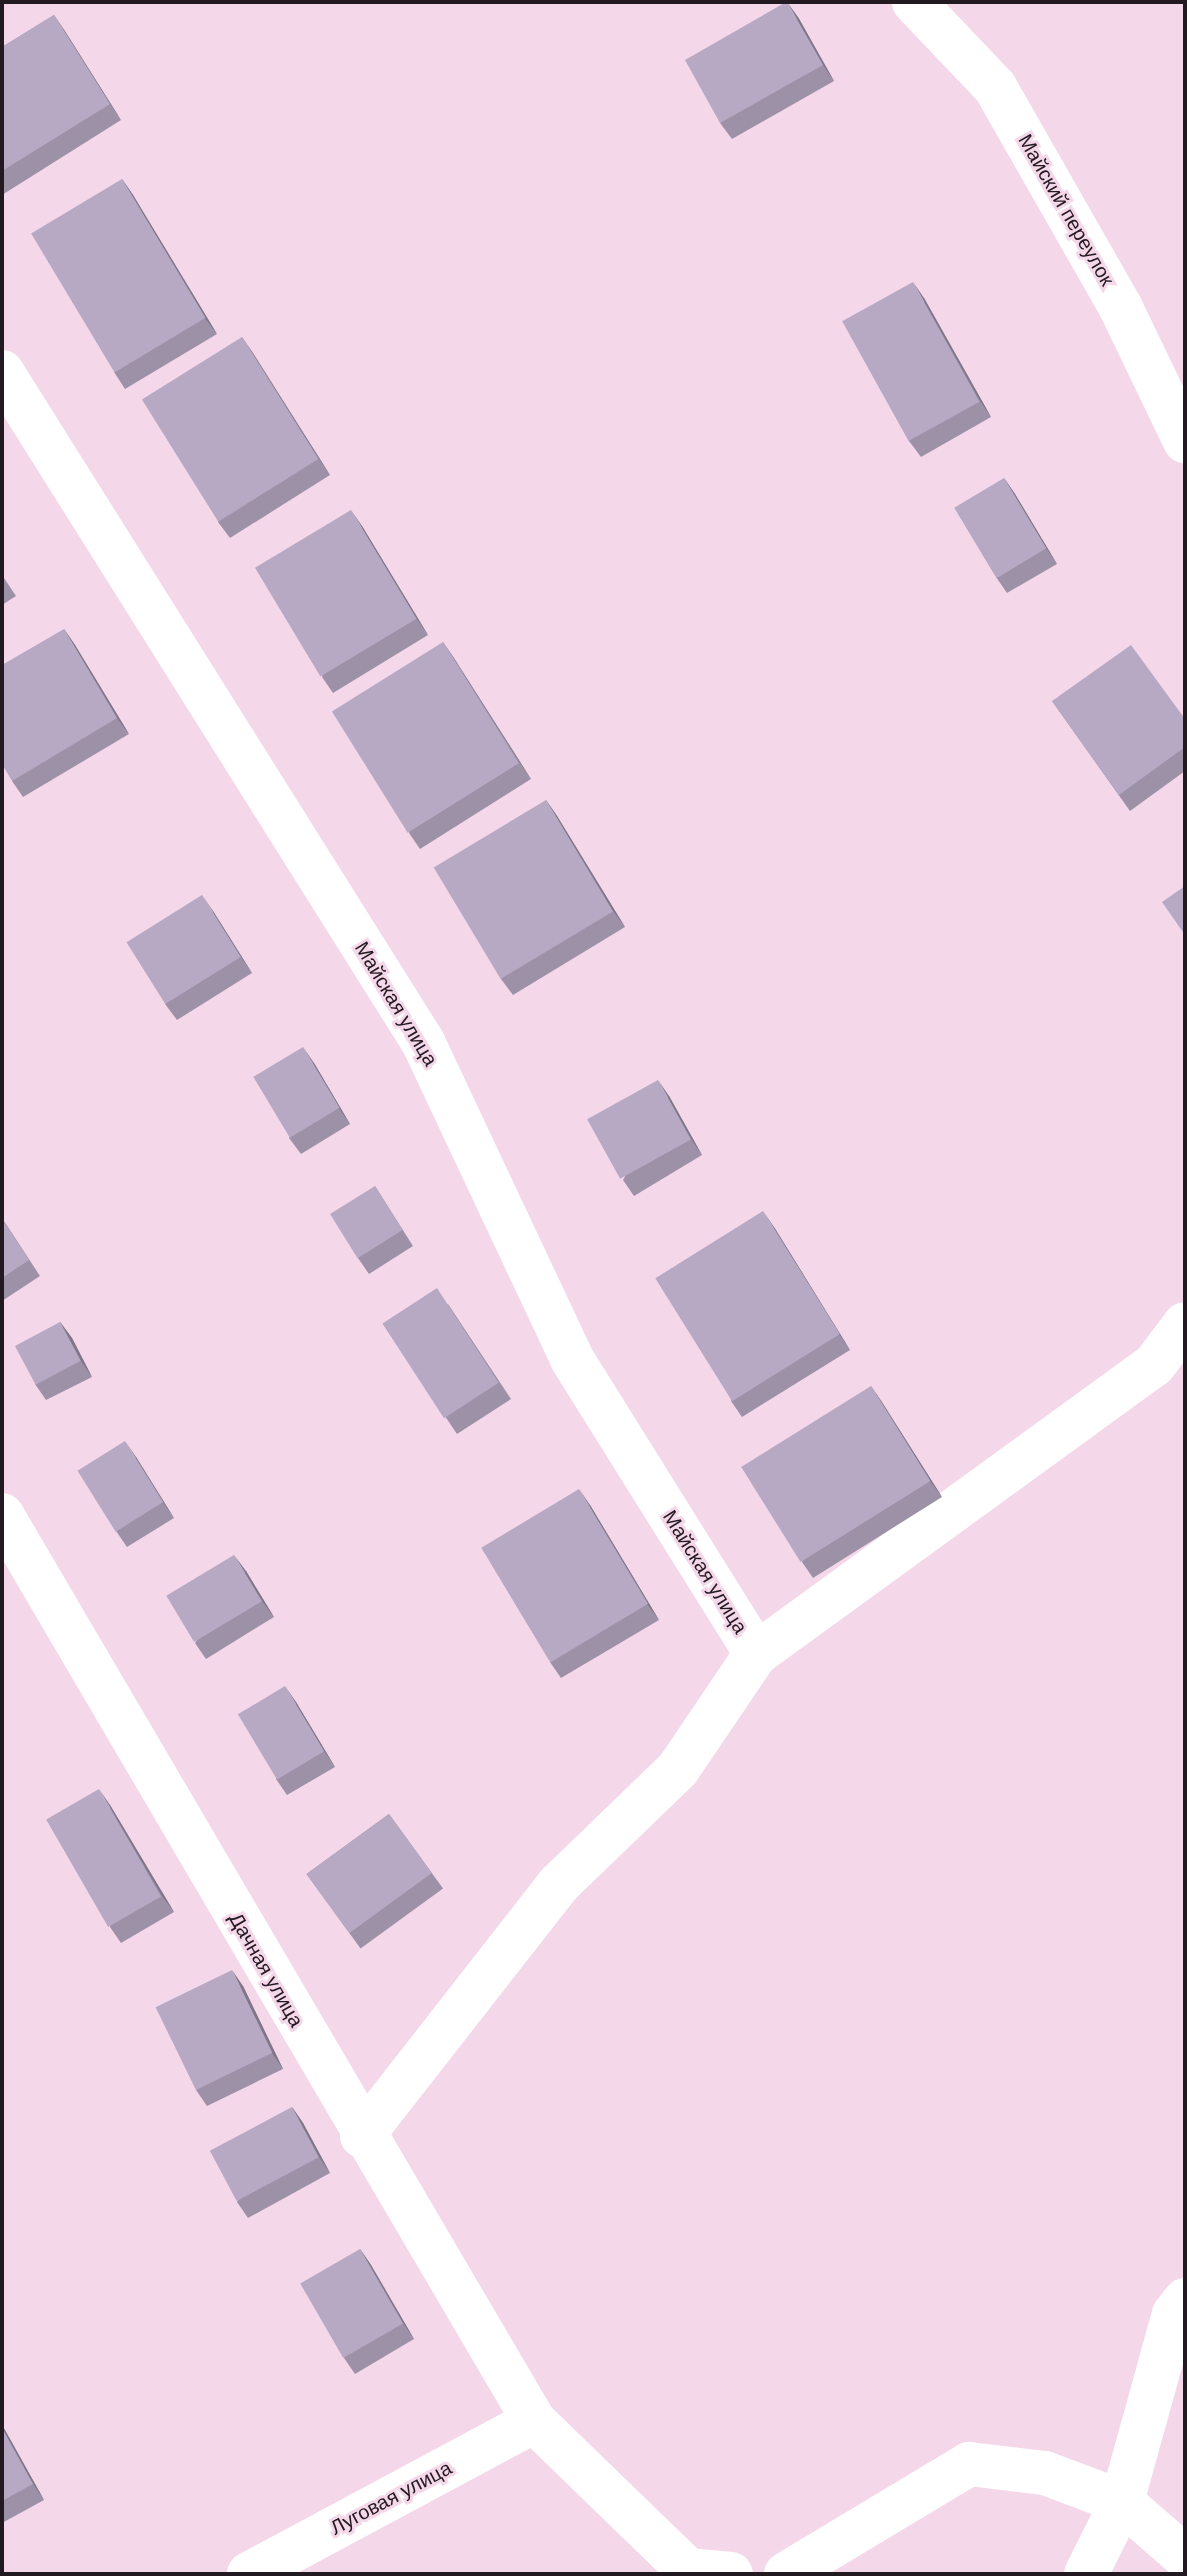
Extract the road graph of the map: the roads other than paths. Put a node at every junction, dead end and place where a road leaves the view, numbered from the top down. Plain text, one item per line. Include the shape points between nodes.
1 (914, 2) edge
2 (2, 372) edge
3 (1185, 441) edge
4 (1185, 1324) edge
5 (2, 1515) edge
6 (756, 1654) junction
7 (362, 2136) junction
8 (1185, 2300) edge
9 (534, 2421) junction
10 (1122, 2502) junction
11 (1185, 2557) edge
12 (688, 2572) edge
13 (249, 2574) edge
14 (731, 2574) edge
15 (786, 2574) edge
16 (1086, 2574) edge

1 - 3 street, Майский переулок via 995,87 1120,306
2 - 6 street, Майская улица via 423,1042 572,1359
4 - 6 street via 1154,1365
5 - 7 street, Дачная улица
6 - 7 street via 678,1769 559,1884
7 - 9 street, Дачная улица
8 - 10 street via 1174,2314
9 - 12 street, Дачная улица
9 - 13 street, Луговая улица
10 - 11 street
10 - 15 street via 1045,2473 969,2464
10 - 16 street
12 - 14 street

